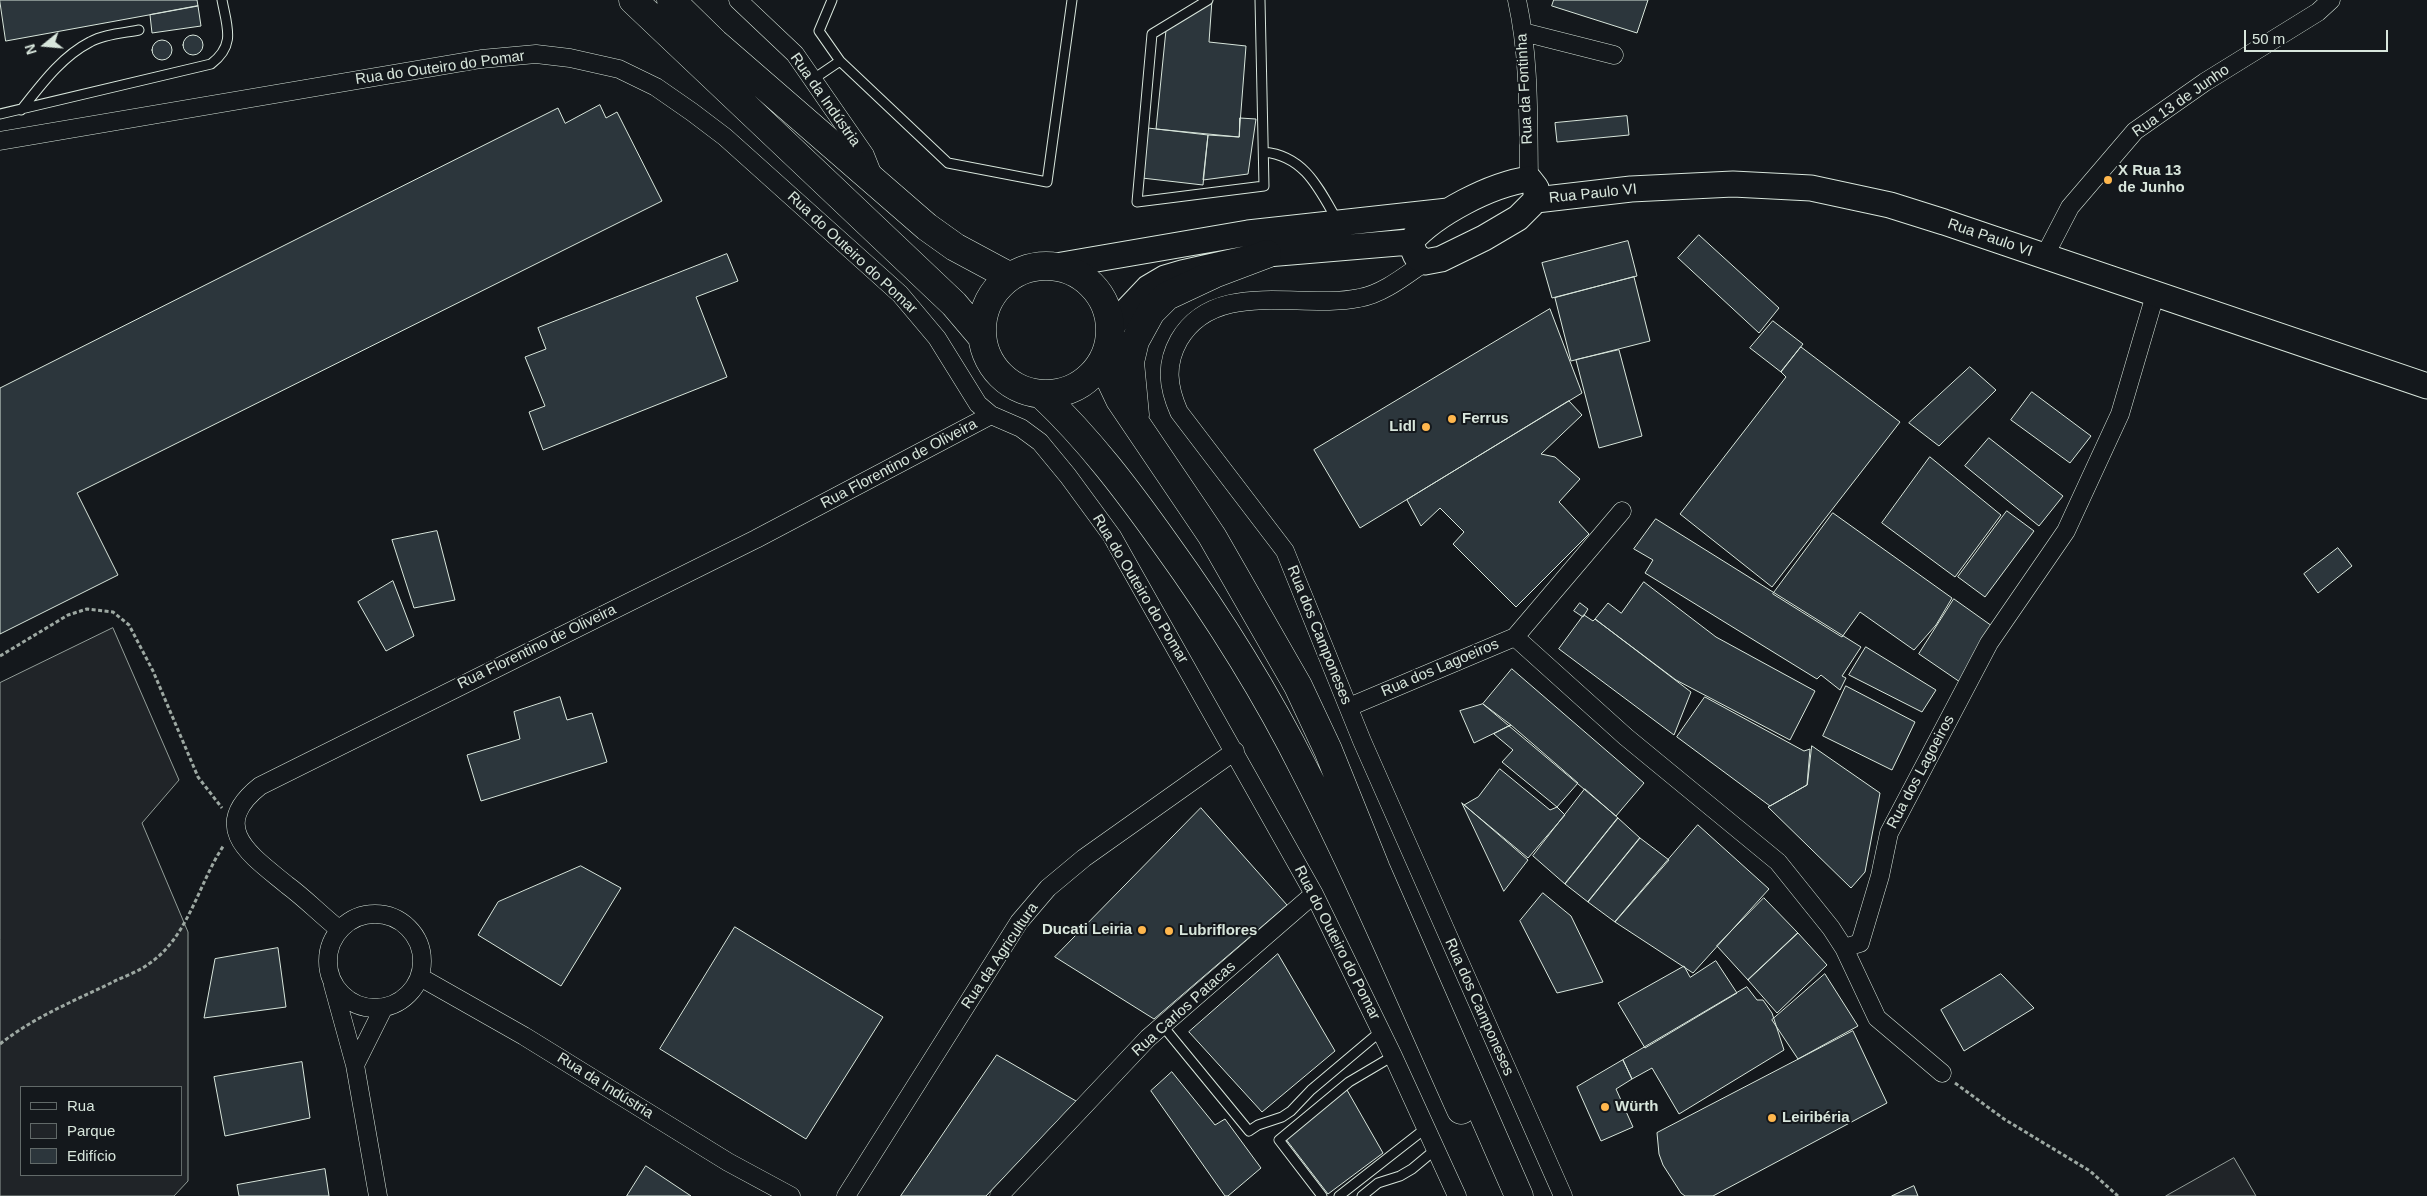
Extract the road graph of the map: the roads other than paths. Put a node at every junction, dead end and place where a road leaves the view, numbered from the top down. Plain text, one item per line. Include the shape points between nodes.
1 (222, 0) edge
2 (618, 0) edge
3 (633, 0) edge
4 (671, 0) edge
5 (738, 0) edge
6 (832, 0) edge
7 (1072, 0) edge
8 (1208, 0) edge
9 (1260, 0) edge
10 (1517, 0) edge
11 (2331, 0) edge
12 (139, 30) dead end
13 (1523, 32) junction
14 (685, 49) junction
15 (1614, 55) dead end
16 (840, 61) junction
17 (812, 80) junction
18 (21, 110) junction
19 (0, 114) edge
20 (0, 141) edge
21 (1264, 152) junction
22 (878, 187) junction
23 (1532, 190) junction
24 (1448, 211) junction
25 (1338, 222) junction
26 (1410, 242) junction
27 (1267, 254) junction
28 (2044, 256) junction
29 (1425, 262) junction
30 (1056, 266) junction
31 (1009, 276) junction
32 (2154, 295) junction
33 (1110, 326) junction
34 (982, 337) junction
35 (1102, 362) junction
36 (2427, 386) edge
37 (1042, 395) junction
38 (991, 415) junction
39 (1138, 429) junction
40 (1622, 511) dead end
41 (1515, 637) junction
42 (1349, 707) junction
43 (1235, 752) junction
44 (1314, 894) junction
45 (340, 930) junction
46 (1844, 948) junction
47 (331, 975) junction
48 (420, 977) junction
49 (384, 1007) junction
50 (1162, 1026) junction
51 (1381, 1031) junction
52 (1393, 1056) junction
53 (355, 1065) junction
54 (1942, 1073) road end
55 (1426, 1128) junction
56 (1436, 1149) junction
57 (378, 1196) edge
58 (791, 1196) edge
59 (846, 1196) edge
60 (999, 1196) edge
61 (1322, 1196) edge
62 (1339, 1196) edge
63 (1362, 1196) edge
64 (1457, 1196) edge
65 (1499, 1196) edge
66 (1520, 1196) edge
67 (1563, 1196) edge

1 - 18 lane via 229,41 222,56 211,64
2 - 14 highway via 647,25
3 - 14 highway
4 - 22 highway
5 - 17 street, Rua da Indústria via 795,54
6 - 16 lane via 819,31
7 - 16 lane via 1048,182 948,162
8 - 21 lane via 1152,34 1137,202 1264,186
9 - 21 lane
10 - 13 street, Rua da Fontinha
11 - 28 street, Rua 13 de Junho via 2318,12 2205,82 2135,131 2070,208
12 - 18 lane via 91,41 45,79
13 - 15 street
13 - 23 street, Rua da Fontinha
14 - 34 highway via 954,304
16 - 17 lane
17 - 22 street, Rua da Indústria via 865,155
18 - 19 lane
20 - 38 street, Rua do Outeiro do Pomar via 481,59 536,54 619,69 656,87 725,137 900,294 937,338 978,404
21 - 25 lane via 1280,153 1310,176
22 - 31 highway via 955,247
23 - 24 main road, Rua Paulo VI via 1513,181
23 - 28 main road, Rua Paulo VI via 1682,185 1811,188 1899,208
23 - 29 main road, Rua Paulo VI via 1518,218 1441,259
24 - 25 main road
24 - 26 main road, Rua Paulo VI
25 - 30 main road via 1248,233
26 - 27 main road
26 - 29 main road via 1416,256
27 - 33 main road via 1165,278 1148,288
27 - 39 highway via 1166,296 1151,312 1135,341 1130,362
28 - 32 main road, Rua Paulo VI
29 - 42 street, Rua dos Camponeses via 1374,294 1359,298 1220,305 1202,314 1186,328 1173,350 1170,391 1179,412 1285,551
30 - 31 highway via 1039,265
30 - 33 highway via 1076,273 1094,286 1106,305
31 - 34 highway via 987,303 982,319
32 - 36 main road, Rua Paulo VI
32 - 46 street, Rua dos Lagoeiros via 2120,414 2066,531 1985,652 1889,833 1860,943
33 - 35 highway via 1110,339
34 - 37 highway via 986,354 995,370 1024,391
35 - 37 highway via 1077,387
35 - 39 highway
37 - 65 highway via 1063,414 1132,497 1206,600 1242,658 1305,770 1360,884
38 - 43 street, Rua do Outeiro do Pomar via 1021,428 1040,442 1068,476 1106,529
38 - 45 street, Rua Florentino de Oliveira via 756,539 260,786 246,797 237,812 237,826 239,840 247,852
39 - 66 highway via 1212,536 1298,686
40 - 41 street
41 - 42 street, Rua dos Lagoeiros
41 - 46 street, Rua dos Lagoeiros via 1626,737 1778,862 1832,928
42 - 67 street, Rua dos Camponeses
43 - 44 street, Rua do Outeiro do Pomar
43 - 59 street, Rua da Agricultura via 1084,858 1034,903
44 - 50 street, Rua Carlos Patacas
44 - 51 street, Rua do Outeiro do Pomar
45 - 47 street via 328,959
45 - 48 street via 351,920 364,915 393,917 405,924 421,948
46 - 54 street via 1877,1018
47 - 49 street via 337,987 352,1001 371,1008
47 - 53 street
48 - 49 street via 412,991 399,1002
48 - 58 street, Rua da Indústria via 524,1036 728,1162
49 - 53 street
50 - 51 lane via 1249,1131 1291,1111
50 - 60 street, Rua Carlos Patacas
51 - 52 street, Rua do Outeiro do Pomar
52 - 55 street, Rua do Outeiro do Pomar
52 - 61 lane via 1349,1082 1279,1140
53 - 57 street
55 - 56 street, Rua do Outeiro do Pomar
55 - 62 lane
56 - 63 lane via 1412,1169 1378,1183
56 - 64 street, Rua do Outeiro do Pomar

